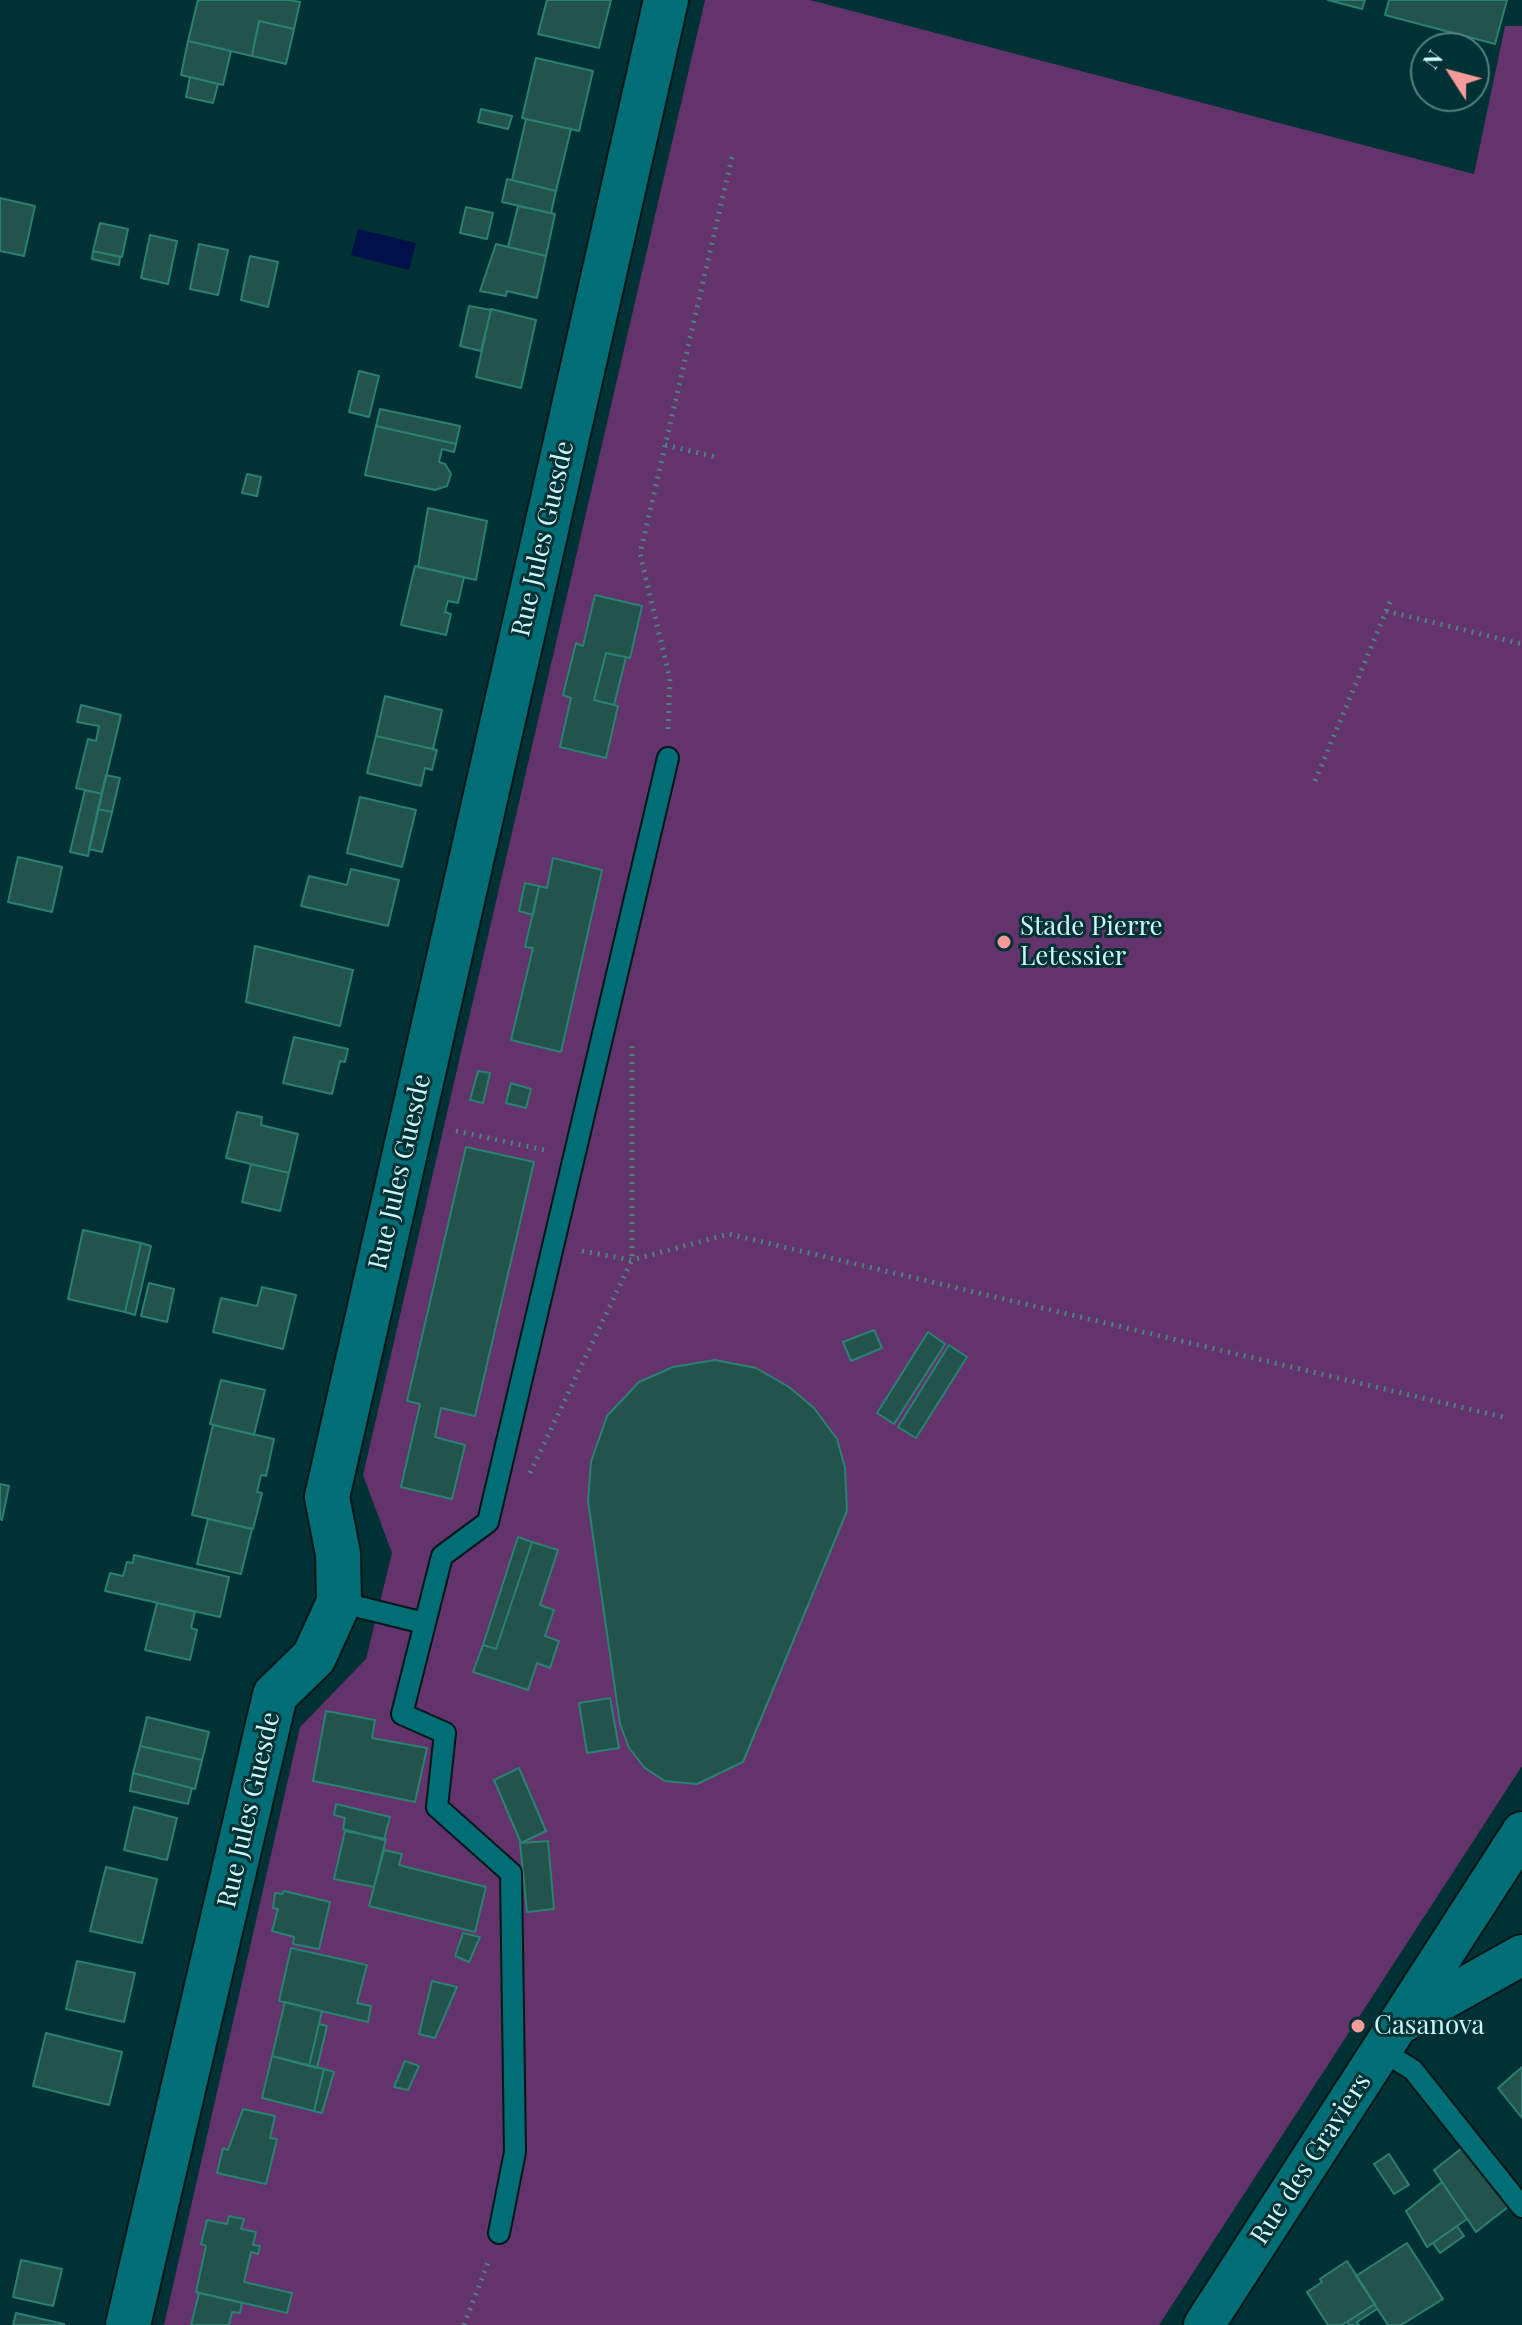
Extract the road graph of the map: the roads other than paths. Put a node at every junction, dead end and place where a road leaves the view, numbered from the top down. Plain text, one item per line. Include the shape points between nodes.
1 (666, 0) edge
2 (668, 758) road end
3 (339, 1602) junction
4 (424, 1623) junction
5 (1522, 1832) edge
6 (1522, 1955) edge
7 (1389, 2037) junction
8 (1522, 2207) edge
9 (499, 2233) road end
10 (128, 2325) edge
11 (1204, 2325) edge

1 - 3 street, Rue Jules Guesde via 327,1497 338,1554
2 - 4 lane via 488,1522 442,1556
3 - 4 lane
3 - 10 street, Rue Jules Guesde via 314,1657 275,1695
4 - 9 lane via 402,1714 445,1733 437,1807 511,1873 515,2152
5 - 7 street, Rue des Graviers
6 - 7 street
7 - 8 lane
7 - 11 street, Rue des Graviers

